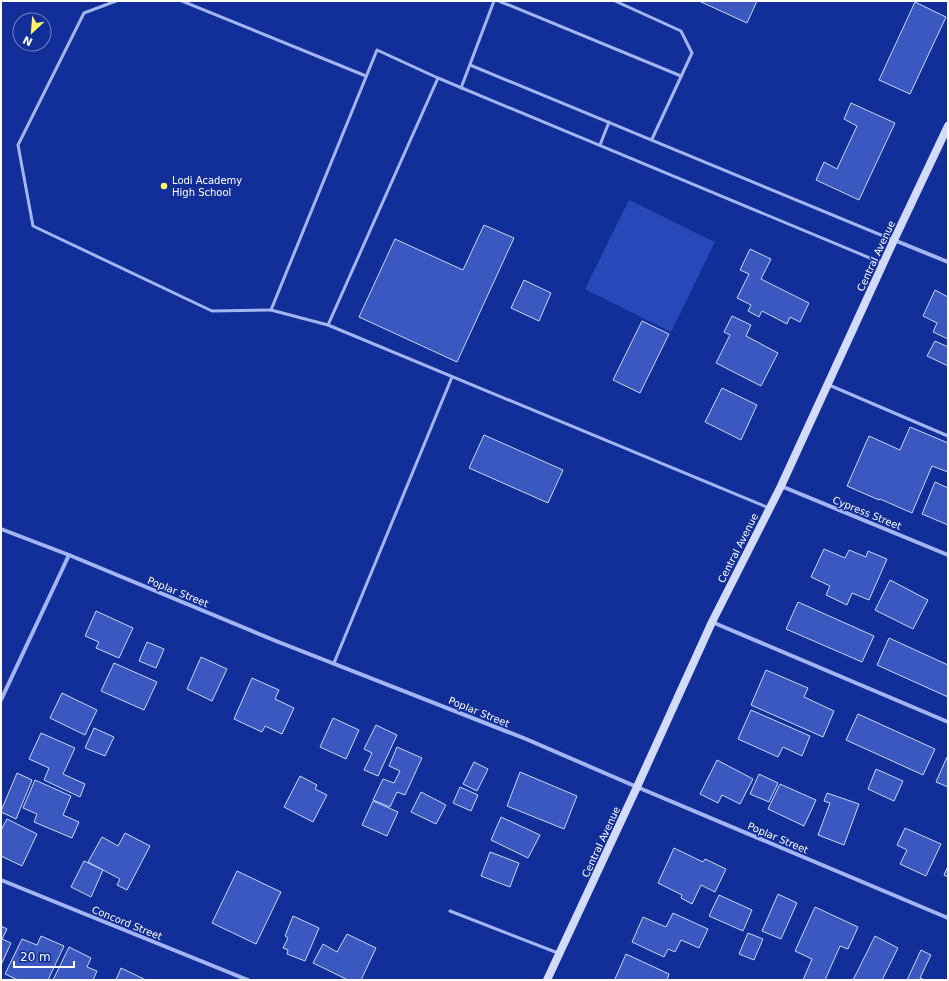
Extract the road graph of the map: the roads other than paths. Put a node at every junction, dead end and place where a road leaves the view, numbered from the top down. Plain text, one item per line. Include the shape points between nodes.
1 (116, 1) edge
2 (182, 1) edge
3 (494, 1) edge
4 (499, 1) edge
5 (615, 1) edge
6 (470, 65) junction
7 (366, 76) junction
8 (681, 76) junction
9 (438, 78) junction
10 (461, 88) junction
11 (608, 122) junction
12 (948, 126) edge
13 (652, 139) junction
14 (600, 145) junction
15 (894, 240) junction
16 (948, 262) edge
17 (884, 263) junction
18 (271, 310) junction
19 (328, 325) junction
20 (452, 376) junction
21 (827, 384) junction
22 (948, 436) edge
23 (781, 486) junction
24 (770, 508) junction
25 (1, 530) edge
26 (69, 555) junction
27 (948, 555) edge
28 (712, 622) junction
29 (334, 664) junction
30 (1, 700) edge
31 (948, 722) edge
32 (637, 788) junction
33 (1, 880) edge
34 (450, 911) dead end
35 (948, 918) edge
36 (559, 954) junction
37 (248, 980) edge
38 (547, 980) edge

1 - 18 lane via 84,13 18,145 33,226 212,311
2 - 7 lane
3 - 6 lane
4 - 8 lane
5 - 8 lane via 681,31 692,54
6 - 10 lane
6 - 11 lane
7 - 9 lane via 377,50
7 - 18 lane
8 - 13 lane
9 - 10 lane
9 - 19 lane
10 - 14 lane
11 - 13 lane
11 - 14 lane
12 - 15 street, Central Avenue
13 - 15 lane
14 - 17 lane
15 - 16 street
15 - 17 street, Central Avenue
17 - 21 street, Central Avenue
18 - 19 lane
19 - 20 lane
20 - 24 lane
20 - 29 lane
21 - 22 lane
21 - 23 street, Central Avenue
23 - 24 street, Central Avenue
23 - 27 street, Cypress Street
24 - 28 street, Central Avenue
25 - 26 street, Poplar Street
26 - 29 street, Poplar Street
26 - 30 street
28 - 31 street
28 - 32 street, Central Avenue
29 - 32 street, Poplar Street via 526,739
32 - 35 street, Poplar Street
32 - 36 street, Central Avenue
33 - 37 street, Concord Street
34 - 36 lane
36 - 38 street, Central Avenue

